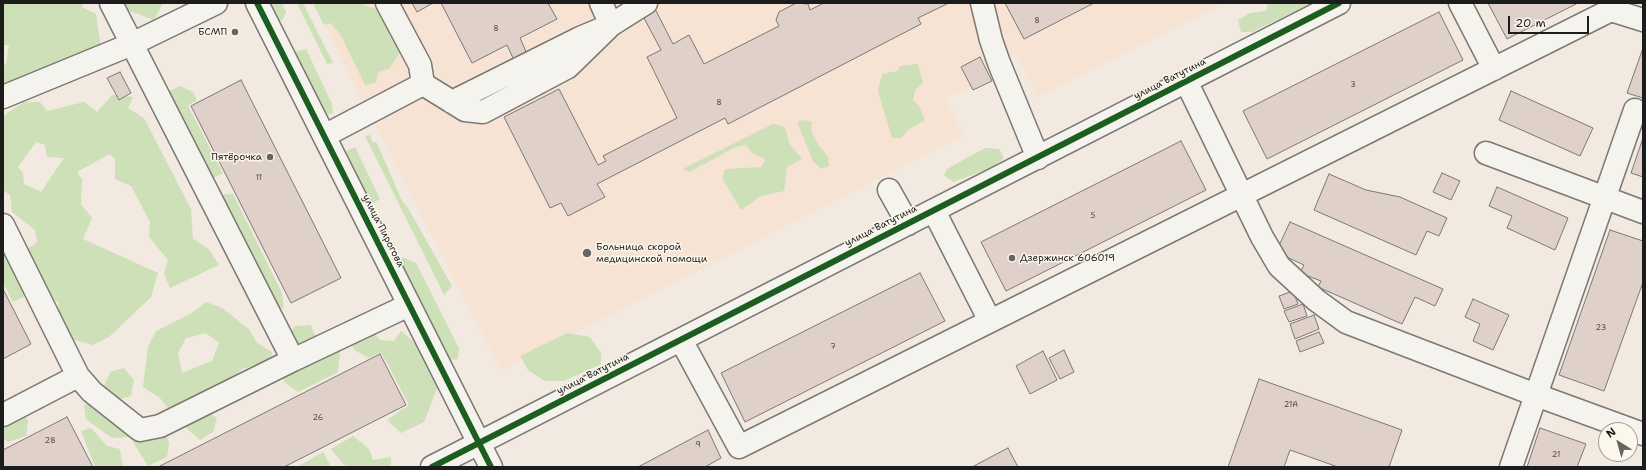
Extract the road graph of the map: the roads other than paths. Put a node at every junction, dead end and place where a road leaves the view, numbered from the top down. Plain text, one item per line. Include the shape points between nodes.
1 (111, 3) edge
2 (216, 3) edge
3 (257, 3) edge
4 (387, 3) edge
5 (601, 3) edge
6 (646, 3) edge
7 (982, 3) edge
8 (1339, 3) edge
9 (1460, 3) edge
10 (1643, 20) edge
11 (611, 26) junction
12 (132, 44) junction
13 (1494, 69) junction
14 (1186, 81) junction
15 (424, 84) junction
16 (3, 97) edge
17 (1635, 110) dead end
18 (324, 136) junction
19 (1486, 153) dead end
20 (1038, 158) junction
21 (889, 190) dead end
22 (1241, 195) junction
23 (1605, 197) junction
24 (934, 211) junction
25 (1643, 212) edge
26 (908, 224) junction
27 (3, 225) edge
28 (409, 304) junction
29 (990, 321) junction
30 (681, 340) junction
31 (293, 360) junction
32 (78, 376) junction
33 (1536, 395) junction
34 (3, 415) edge
35 (1643, 434) edge
36 (479, 443) junction
37 (432, 467) edge
38 (491, 467) edge
39 (1511, 467) edge

1 - 12 street
2 - 12 street
3 - 18 street, улица Пирогова
4 - 15 street via 420,65
5 - 11 street
6 - 11 street
7 - 20 street via 999,63
8 - 14 street, улица Ватутина
9 - 13 street
10 - 13 street via 1611,10
11 - 15 street via 568,67 483,112 465,110
12 - 16 street
12 - 31 street
13 - 22 street
14 - 20 street, улица Ватутина
14 - 22 street
15 - 18 street
17 - 23 street
18 - 28 street, улица Пирогова
19 - 23 street
20 - 24 street, улица Ватутина
21 - 26 street
22 - 29 street
22 - 33 street via 1279,266 1316,300 1346,322
23 - 25 street
23 - 33 street
24 - 26 street, улица Ватутина
24 - 29 street
26 - 30 street, улица Ватутина
27 - 32 street
28 - 31 street
28 - 36 street, улица Пирогова
29 - 30 street via 739,447
30 - 36 street, улица Ватутина
31 - 32 street via 160,426 140,430 92,392
32 - 34 street
33 - 35 street
33 - 39 street
36 - 37 street, улица Ватутина
36 - 38 street, улица Пирогова

